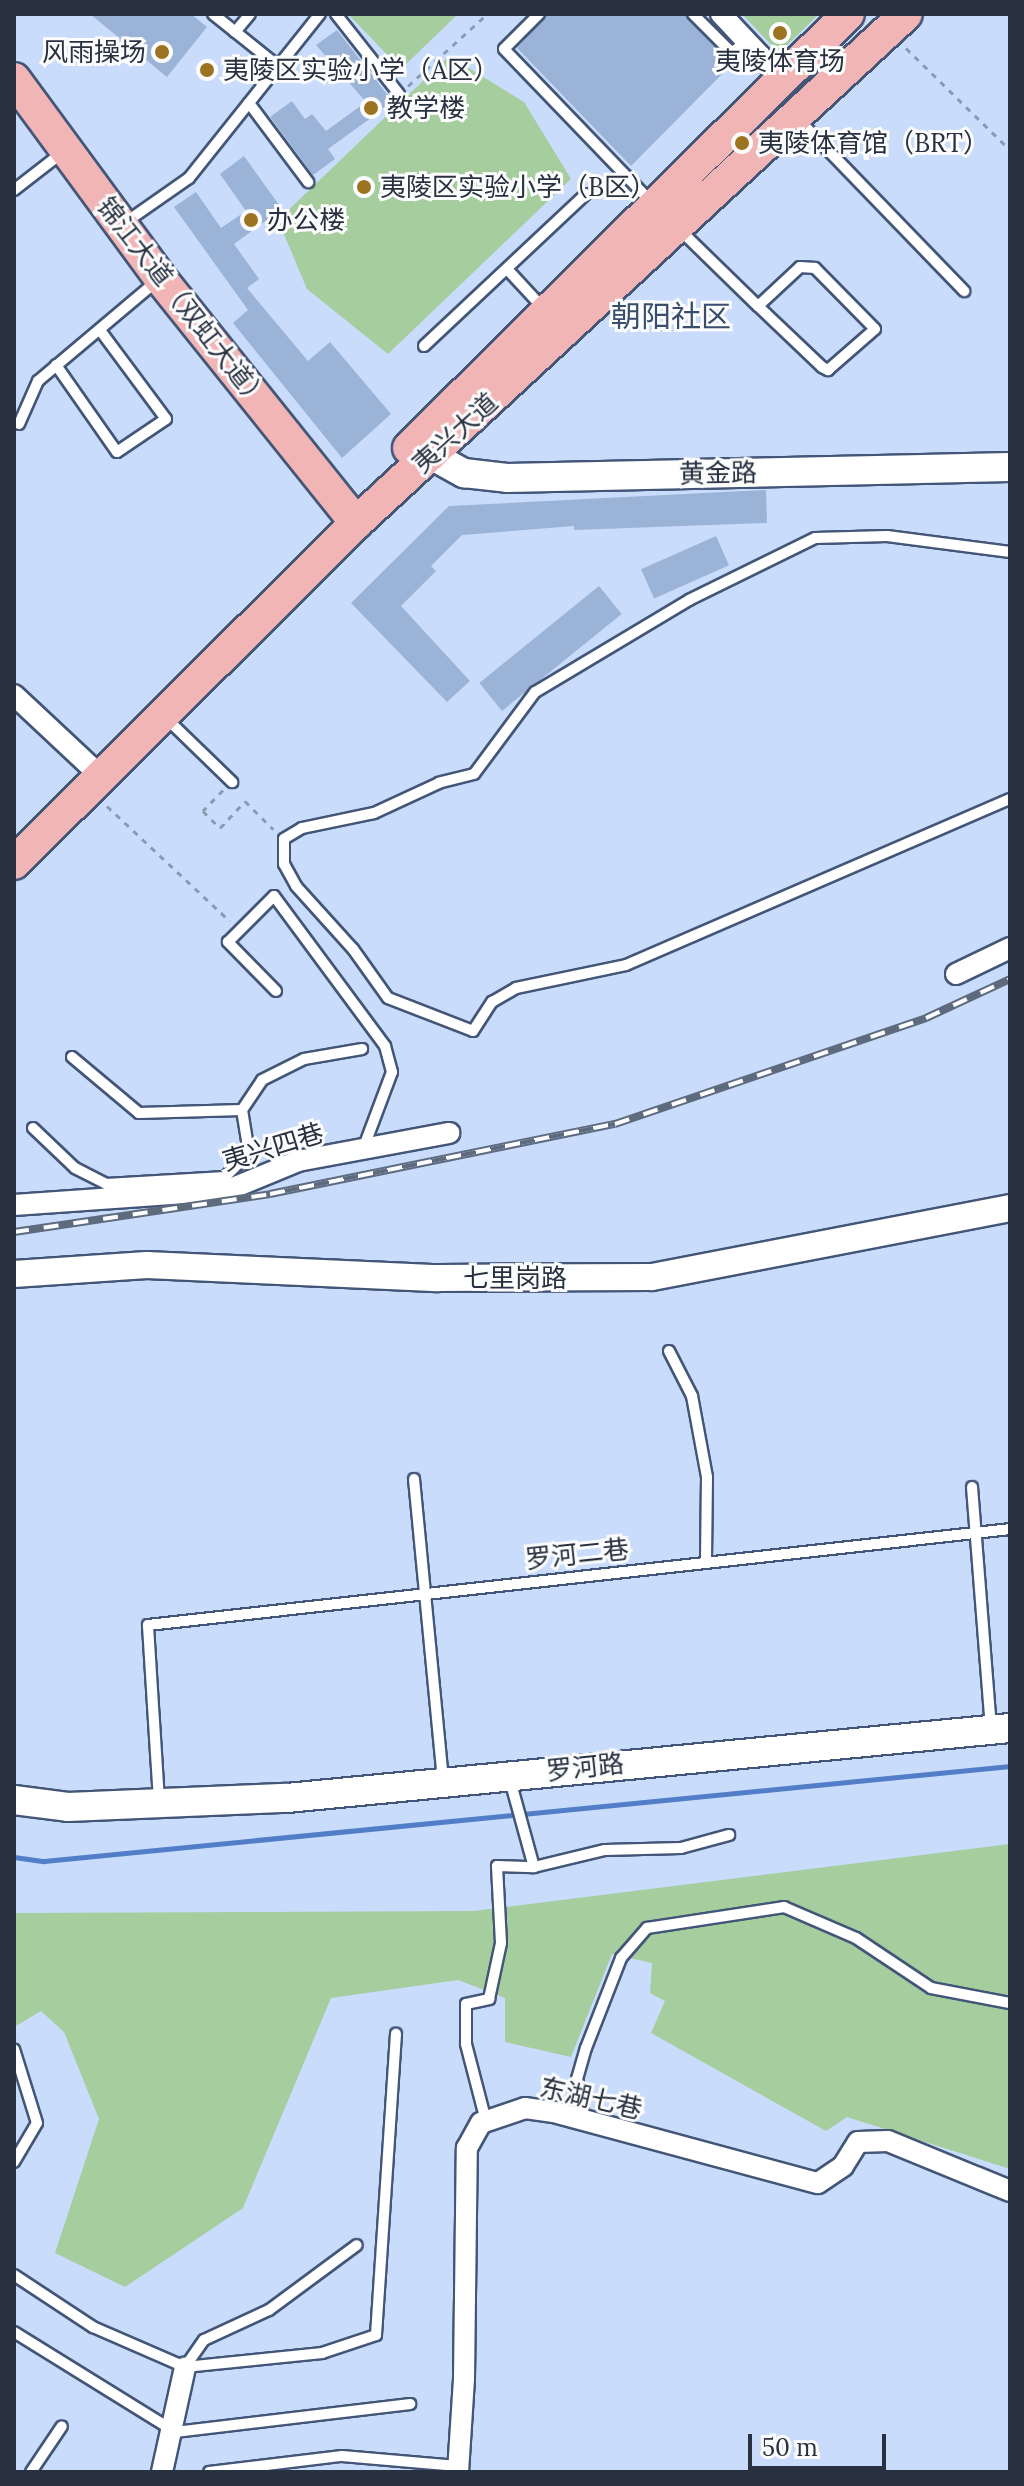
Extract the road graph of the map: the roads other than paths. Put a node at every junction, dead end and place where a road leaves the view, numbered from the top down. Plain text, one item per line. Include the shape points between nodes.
1 (213, 14) edge
2 (250, 14) edge
3 (320, 14) edge
4 (336, 14) edge
5 (539, 14) edge
6 (693, 14) edge
7 (721, 14) edge
8 (848, 14) edge
9 (898, 23) edge
10 (235, 32) junction
11 (746, 41) junction
12 (278, 66) junction
13 (781, 78) junction
14 (14, 79) edge
15 (399, 94) road end
16 (249, 103) junction
17 (798, 118) junction
18 (66, 150) junction
19 (308, 182) dead end
20 (14, 190) edge
21 (586, 194) dead end
22 (654, 204) junction
23 (121, 226) junction
24 (678, 228) junction
25 (507, 269) junction
26 (160, 278) junction
27 (964, 291) dead end
28 (758, 306) junction
29 (546, 311) junction
30 (100, 330) junction
31 (424, 346) dead end
32 (56, 365) junction
33 (19, 424) dead end
34 (431, 455) junction
35 (1010, 467) edge
36 (351, 517) junction
37 (1010, 552) edge
38 (14, 695) edge
39 (165, 718) junction
40 (91, 779) junction
41 (232, 782) road end
42 (1010, 799) edge
43 (14, 844) edge
44 (14, 863) edge
45 (1010, 948) edge
46 (956, 974) dead end
47 (276, 991) dead end
48 (362, 1049) dead end
49 (72, 1057) dead end
50 (242, 1110) junction
51 (33, 1128) dead end
52 (449, 1133) dead end
53 (363, 1149) junction
54 (88, 1177) junction
55 (75, 1203) junction
56 (14, 1205) edge
57 (1010, 1208) edge
58 (14, 1274) edge
59 (669, 1351) dead end
60 (414, 1479) dead end
61 (972, 1487) dead end
62 (1010, 1529) edge
63 (975, 1531) junction
64 (706, 1563) junction
65 (424, 1592) junction
66 (1000, 1729) edge
67 (509, 1776) junction
68 (443, 1782) junction
69 (14, 1800) edge
70 (159, 1803) junction
71 (14, 1814) edge
72 (729, 1835) dead end
73 (534, 1867) junction
74 (1010, 2003) edge
75 (396, 2034) dead end
76 (14, 2049) edge
77 (486, 2121) junction
78 (585, 2121) junction
79 (14, 2162) edge
80 (1010, 2191) edge
81 (357, 2245) dead end
82 (14, 2275) edge
83 (14, 2332) edge
84 (185, 2367) junction
85 (410, 2404) dead end
86 (62, 2426) dead end
87 (175, 2432) junction
88 (458, 2469) edge
89 (31, 2472) edge
90 (162, 2472) edge
91 (209, 2472) edge

1 - 10 lane
2 - 10 lane
3 - 12 lane
4 - 15 lane
5 - 22 lane via 504,49
6 - 11 lane via 732,53
7 - 11 street
8 - 13 main road, 夷兴大道
9 - 17 main road, 夷兴大道
10 - 12 lane
11 - 13 street
12 - 16 lane
13 - 22 main road, 夷兴大道
14 - 18 main road, 锦江大道（双虹大道）
16 - 19 lane
16 - 23 lane via 189,178
17 - 24 main road, 夷兴大道
17 - 27 lane
18 - 20 lane
18 - 23 main road, 锦江大道（双虹大道）
21 - 25 lane
22 - 29 main road, 夷兴大道
23 - 26 main road, 锦江大道（双虹大道）
24 - 28 lane
24 - 34 main road, 夷兴大道
25 - 29 lane
25 - 31 lane
26 - 30 lane
26 - 36 main road, 锦江大道（双虹大道）
28 - 28 lane via 828,370 875,329 815,268 800,267
29 - 36 main road, 夷兴大道
30 - 32 lane
30 - 32 lane via 166,419 117,452
32 - 33 lane via 38,381
34 - 35 main road, 黄金路 via 464,473 507,478
34 - 36 main road, 夷兴大道
36 - 39 main road, 夷兴大道
36 - 40 main road, 夷兴大道
37 - 42 lane via 887,536 815,538 689,600 535,692 474,774 439,783 374,813 302,828 284,839 284,864 296,886 353,949 388,998 473,1031 492,1002 516,988 626,965
38 - 40 street
39 - 40 main road, 夷兴大道
39 - 41 lane
40 - 43 main road, 夷兴大道
40 - 44 main road, 夷兴大道
45 - 46 street
47 - 53 lane via 228,942 274,896 385,1046 392,1072
48 - 50 lane via 304,1059 277,1071 262,1080
49 - 50 lane via 139,1113
50 - 54 lane via 249,1153 225,1177 129,1185
51 - 54 lane
52 - 53 street, 夷兴四巷
53 - 55 street, 夷兴四巷 via 298,1161 228,1190
54 - 55 lane
55 - 56 street, 夷兴四巷
57 - 58 street, 七里岗路 via 652,1277 438,1278 147,1265
59 - 64 lane via 692,1396 707,1477
60 - 65 lane
61 - 63 lane
62 - 63 lane, 罗河二巷
63 - 64 lane, 罗河二巷
63 - 66 lane
64 - 65 lane, 罗河二巷
65 - 68 lane
65 - 70 lane, 罗河二巷 via 148,1625
66 - 67 main road, 罗河路
67 - 68 main road, 罗河路
67 - 73 lane
68 - 70 main road, 罗河路 via 287,1798
69 - 70 main road, 罗河路 via 68,1807
70 - 71 main road, 罗河路 via 71,1820
72 - 73 lane via 681,1848 605,1850
73 - 77 lane via 497,1866 501,1943 489,1999 466,2004 466,2044
74 - 78 lane via 931,1988 856,1938 784,1907 647,1928 621,1958 586,2048 577,2079
75 - 84 lane via 376,2335 322,2353
76 - 79 lane via 37,2123
77 - 78 street, 东湖七巷 via 525,2108
77 - 88 street via 467,2148
78 - 80 street, 东湖七巷 via 818,2183 843,2166 858,2142 888,2141
81 - 84 lane via 269,2310 204,2340
82 - 84 lane via 93,2327
83 - 87 lane
84 - 87 street
85 - 87 lane
86 - 89 lane
87 - 90 street
88 - 91 lane via 342,2456

